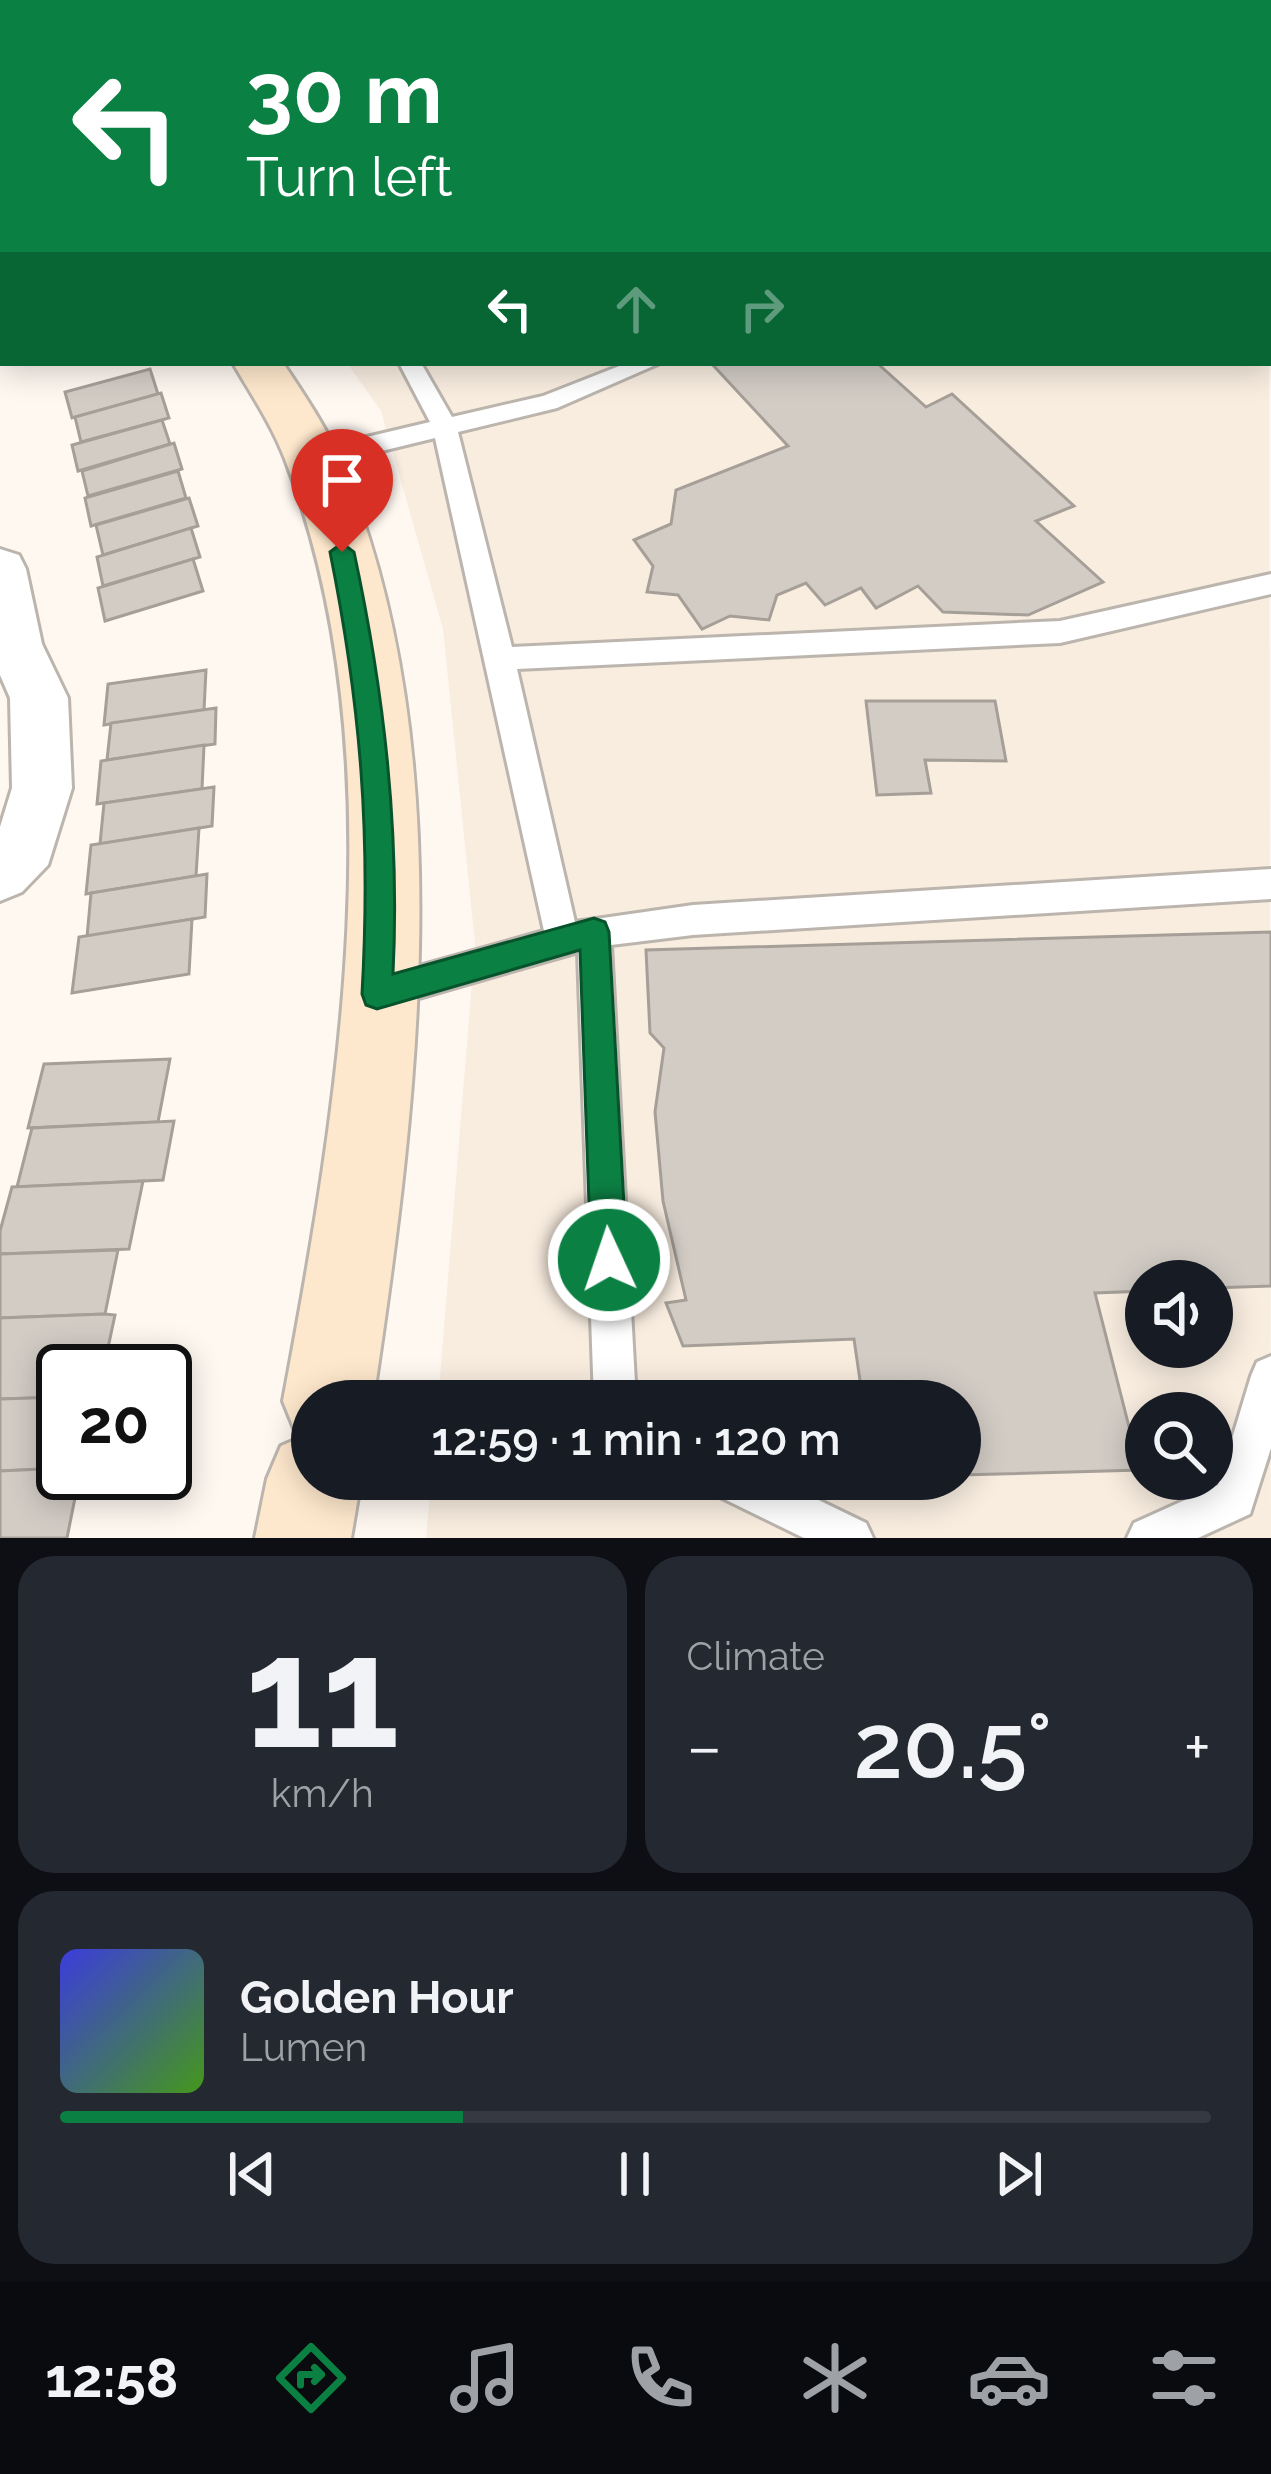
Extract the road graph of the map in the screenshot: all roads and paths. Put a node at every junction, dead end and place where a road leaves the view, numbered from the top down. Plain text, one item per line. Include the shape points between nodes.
1 (260, 366) edge
2 (412, 366) edge
3 (641, 366) edge
4 (445, 428) junction
5 (312, 460) junction
6 (0, 568) edge
7 (1271, 584) edge
8 (501, 659) junction
9 (0, 872) edge
10 (1271, 884) edge
11 (579, 938) junction
12 (377, 994) junction
13 (1271, 1376) edge
14 (331, 1380) edge
15 (613, 1380) edge
16 (310, 1500) edge
17 (772, 1500) edge
18 (303, 1538) edge
19 (851, 1538) edge
20 (1150, 1538) edge

1 - 5 main road
2 - 4 lane
3 - 4 lane
4 - 5 lane
4 - 8 lane
5 - 12 main road via 353,594 367,675 377,774
6 - 9 street via 14,644 39,698 42,788 26,845
7 - 8 lane via 1060,632
8 - 11 lane
10 - 11 lane via 693,920
11 - 12 lane
11 - 15 lane
12 - 14 main road via 373,1081
13 - 20 lane via 1235,1499
16 - 18 main road
17 - 19 lane

